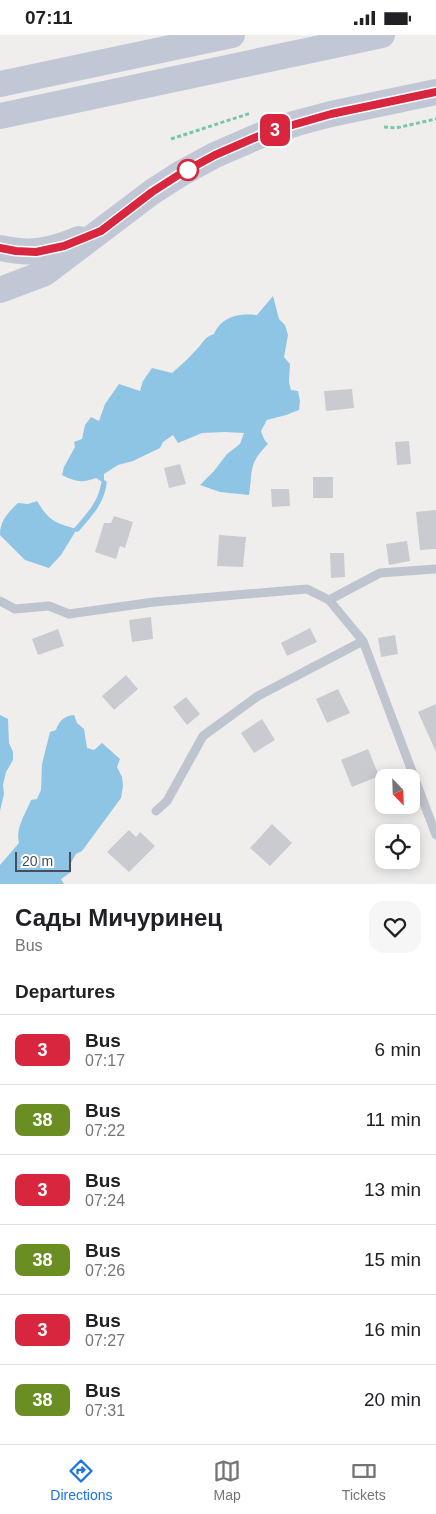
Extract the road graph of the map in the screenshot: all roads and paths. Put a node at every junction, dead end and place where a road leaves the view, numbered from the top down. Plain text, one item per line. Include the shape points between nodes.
1 (232, 35) edge
2 (382, 35) edge
3 (0, 84) edge
4 (436, 92) edge
5 (109, 93) junction
6 (260, 110) dead end
7 (0, 116) edge
8 (0, 130) edge
9 (171, 139) dead end
10 (101, 231) junction
11 (0, 247) edge
12 (45, 273) junction
13 (0, 290) edge
14 (0, 300) edge
15 (436, 569) edge
16 (329, 600) junction
17 (0, 601) edge
18 (363, 641) junction
19 (156, 811) dead end
20 (436, 835) edge

1 - 3 street
2 - 5 street
4 - 10 street via 331,114 268,132 180,174
5 - 7 street
5 - 8 street
6 - 9 path
10 - 11 street via 64,246 36,252
10 - 12 street
12 - 13 street
12 - 14 lane
15 - 16 lane via 380,573
16 - 17 lane via 307,589 69,614 49,606 15,609
16 - 18 lane
18 - 19 lane via 258,696 203,736 168,801
18 - 20 lane

